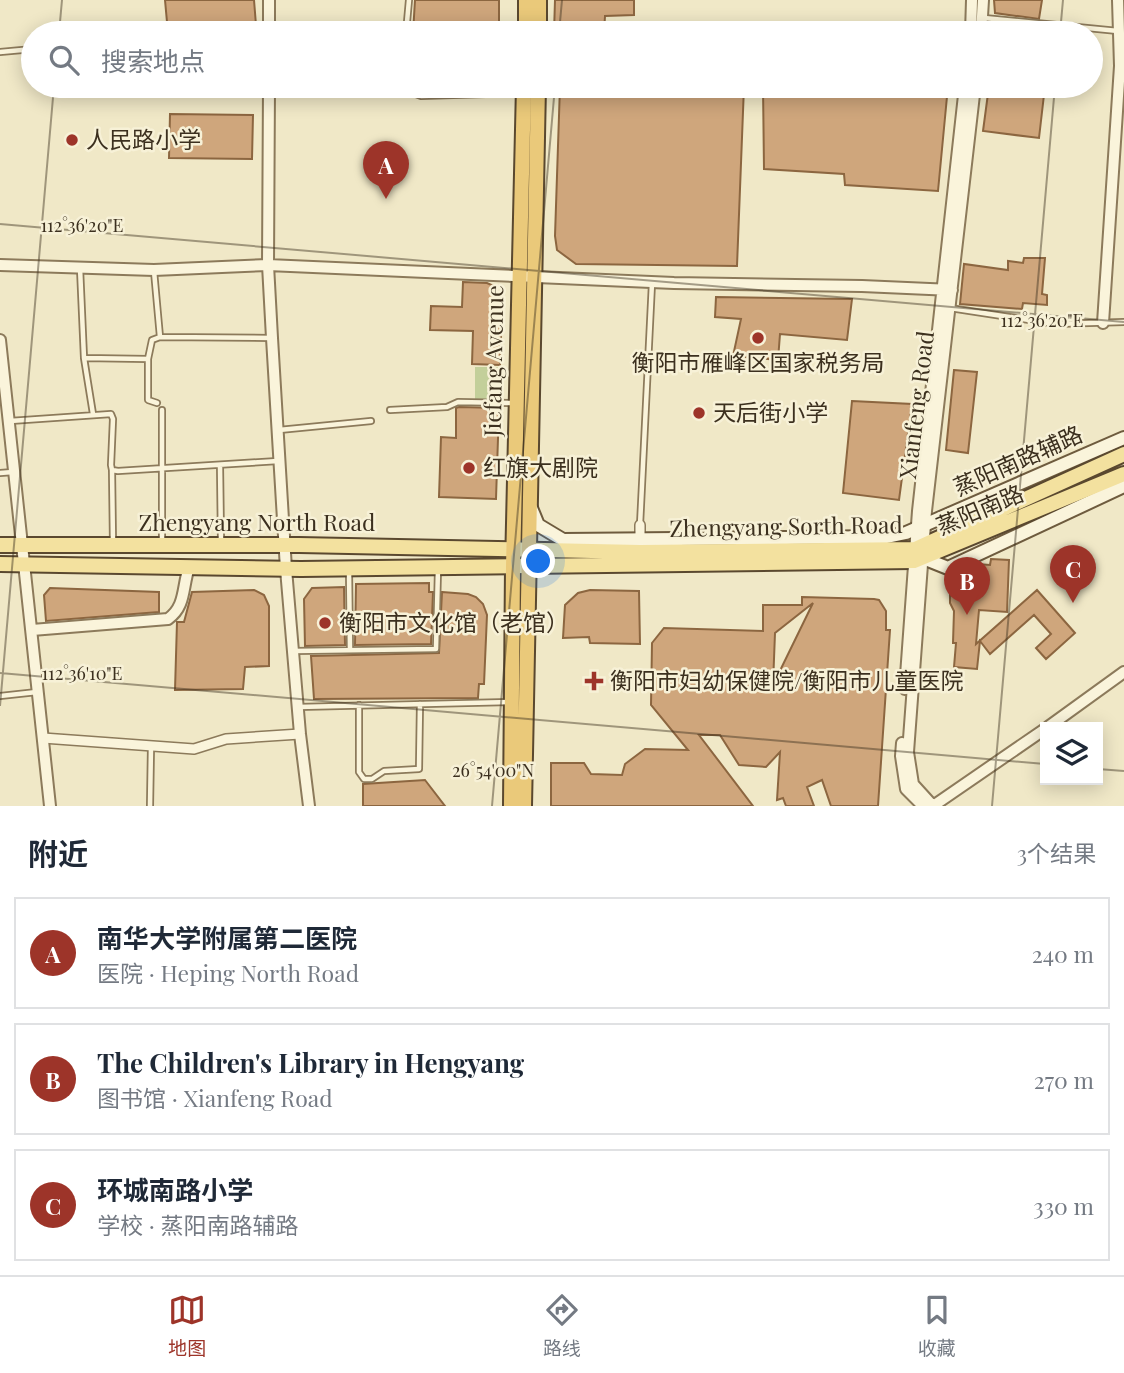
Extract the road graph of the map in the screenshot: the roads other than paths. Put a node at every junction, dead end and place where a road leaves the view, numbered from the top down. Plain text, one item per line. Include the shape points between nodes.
1 (269, 0) edge
2 (409, 0) edge
3 (527, 0) edge
4 (539, 0) edge
5 (972, 0) edge
6 (983, 0) edge
7 (1118, 0) edge
8 (983, 18) junction
9 (269, 21) edge
10 (407, 21) edge
11 (526, 21) edge
12 (539, 21) edge
13 (971, 21) edge
14 (983, 21) edge
15 (1014, 21) edge
16 (1103, 29) edge
17 (1119, 31) junction
18 (21, 51) edge
19 (0, 52) edge
20 (269, 98) edge
21 (524, 98) edge
22 (537, 98) edge
23 (964, 98) edge
24 (973, 98) edge
25 (0, 265) edge
26 (268, 265) junction
27 (80, 267) junction
28 (154, 270) junction
29 (526, 276) junction
30 (652, 282) junction
31 (947, 290) junction
32 (950, 308) junction
33 (1124, 322) edge
34 (1103, 323) junction
35 (160, 337) junction
36 (272, 338) junction
37 (0, 340) edge
38 (84, 358) junction
39 (148, 359) junction
40 (157, 403) dead end
41 (516, 403) junction
42 (162, 410) dead end
43 (390, 410) dead end
44 (93, 415) junction
45 (9, 421) junction
46 (371, 422) dead end
47 (278, 430) junction
48 (1124, 438) edge
49 (1124, 454) edge
50 (280, 461) junction
51 (220, 465) junction
52 (162, 469) junction
53 (112, 470) junction
54 (14, 472) junction
55 (0, 473) edge
56 (1124, 474) edge
57 (1124, 486) edge
58 (529, 505) junction
59 (640, 524) joint
60 (921, 527) junction
61 (0, 545) edge
62 (22, 545) junction
63 (113, 545) junction
64 (163, 545) junction
65 (640, 545) junction
66 (221, 546) junction
67 (285, 546) junction
68 (513, 549) junction
69 (528, 550) junction
70 (919, 553) junction
71 (0, 564) edge
72 (24, 564) junction
73 (189, 567) junction
74 (528, 567) junction
75 (349, 568) junction
76 (438, 568) junction
77 (513, 568) junction
78 (286, 569) junction
79 (32, 630) junction
80 (350, 650) junction
81 (293, 651) junction
82 (1124, 671) edge
83 (38, 692) junction
84 (0, 696) edge
85 (512, 702) junction
86 (420, 704) junction
87 (359, 705) junction
88 (298, 707) junction
89 (1055, 722) edge
90 (1040, 733) edge
91 (300, 734) junction
92 (43, 738) junction
93 (151, 745) junction
94 (50, 806) edge
95 (150, 806) edge
96 (309, 806) edge
97 (511, 806) edge
98 (524, 806) edge
99 (923, 806) edge
100 (933, 806) edge

1 - 9 street
2 - 10 lane
3 - 11 highway
4 - 12 highway
5 - 13 street
6 - 8 street
7 - 17 street
8 - 14 street
8 - 15 lane
16 - 17 lane
17 - 34 street
18 - 19 lane
20 - 26 street
21 - 29 highway, Jiefang Avenue
22 - 29 highway, Jiefang Avenue
23 - 31 street, Xianfeng Road
24 - 31 street, Xianfeng Road
25 - 27 street
26 - 28 street
26 - 29 street
26 - 36 street
27 - 28 street
27 - 38 lane
28 - 35 lane
29 - 30 street
29 - 41 highway, Jiefang Avenue
29 - 58 highway, Jiefang Avenue
30 - 31 street
30 - 59 lane
31 - 32 street, Xianfeng Road
31 - 60 street, Xianfeng Road
32 - 34 lane via 1055,324
32 - 60 street, Xianfeng Road
33 - 34 lane
35 - 36 lane
35 - 39 lane via 152,340
36 - 47 street
37 - 45 street
38 - 39 lane
38 - 44 lane
39 - 40 lane via 148,400
41 - 43 lane via 458,402 447,407
41 - 68 highway, Jiefang Avenue
42 - 52 lane
44 - 45 lane
44 - 53 lane via 111,414 113,419
45 - 54 street
46 - 47 lane
47 - 50 street
48 - 60 main road, 蒸阳南路辅路
49 - 70 main road, Zhengyang Sorth Road
50 - 51 lane
50 - 67 street
51 - 52 lane
51 - 66 lane
52 - 53 lane
52 - 64 lane
53 - 63 lane
54 - 55 lane
54 - 62 street
56 - 70 main road, 蒸阳南路
57 - 70 main road via 948,568
58 - 65 main road, 蒸阳南路辅路 via 538,525 563,540
58 - 69 highway, Jiefang Avenue
59 - 65 street
60 - 65 main road, 蒸阳南路辅路 via 887,537
60 - 70 street, Xianfeng Road
61 - 62 main road, Zhengyang North Road
62 - 63 main road, Zhengyang North Road
62 - 72 street
63 - 64 main road, Zhengyang North Road
64 - 66 main road, Zhengyang North Road
65 - 69 main road, Zhengyang Sorth Road
65 - 70 main road, Zhengyang Sorth Road
66 - 67 main road, Zhengyang North Road
67 - 68 main road, Zhengyang North Road
67 - 78 street
68 - 69 main road, Zhengyang Sorth Road
68 - 77 highway, Jiefang Avenue
69 - 74 highway, Jiefang Avenue
70 - 74 main road, 蒸阳南路
70 - 99 street, Xianfeng Road via 901,756 906,789
70 - 100 street, Xianfeng Road via 908,752 913,784
71 - 72 main road, Zhengyang North Road
72 - 73 main road, Zhengyang North Road
72 - 79 street
73 - 78 main road, Zhengyang North Road
73 - 79 street via 178,612 168,619
74 - 77 main road, 蒸阳南路
74 - 98 highway, Jiefang Avenue
75 - 76 main road, Zhengyang North Road
75 - 78 main road, Zhengyang North Road
75 - 80 lane
76 - 77 main road, Zhengyang North Road
76 - 80 lane via 436,649
77 - 85 highway, Jiefang Avenue
78 - 81 street
79 - 83 street
80 - 81 lane
81 - 88 street
82 - 89 street
83 - 84 lane
83 - 92 street
85 - 86 lane
85 - 97 highway, Jiefang Avenue
86 - 87 lane
86 - 87 lane via 419,769 384,771 372,779 364,779 359,772
87 - 88 lane
88 - 91 street
90 - 100 street
91 - 93 street via 226,739 194,749
91 - 96 street
92 - 93 street
92 - 94 street
93 - 95 lane

